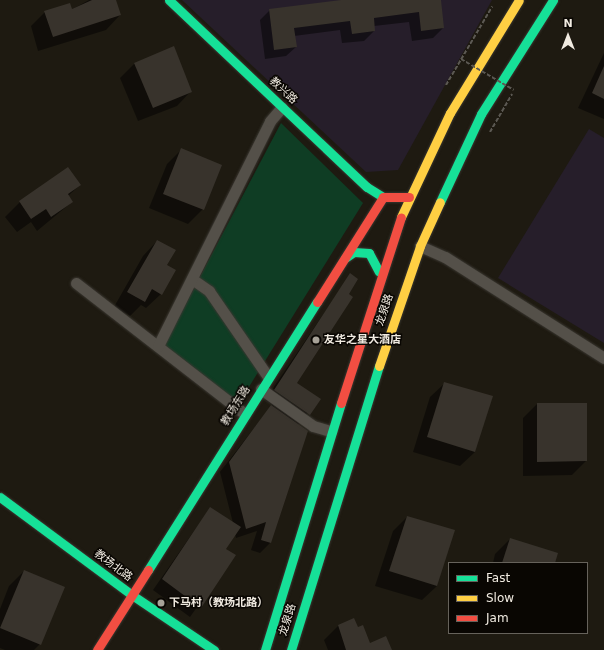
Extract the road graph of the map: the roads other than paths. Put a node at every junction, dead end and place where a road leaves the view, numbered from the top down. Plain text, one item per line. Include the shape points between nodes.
1 (169, 0) edge
2 (519, 0) edge
3 (553, 0) edge
4 (282, 107) junction
5 (383, 197) junction
6 (409, 197) junction
7 (420, 246) junction
8 (345, 258) junction
9 (379, 272) junction
10 (192, 279) junction
11 (76, 284) dead end
12 (158, 346) junction
13 (604, 358) edge
14 (268, 377) junction
15 (261, 389) junction
16 (245, 414) junction
17 (331, 431) junction
18 (0, 497) edge
19 (132, 595) junction
20 (98, 650) edge
21 (214, 650) edge
22 (265, 650) edge
23 (291, 650) edge

1 - 4 main road, 教兴路
2 - 6 main road, 龙泉路 via 450,113
3 - 7 main road, 龙泉路 via 481,114
4 - 5 main road, 教兴路 via 367,187
4 - 10 street via 270,121
5 - 6 main road
5 - 8 main road, 教场东路
6 - 9 main road, 龙泉路
7 - 13 street via 445,257
7 - 23 main road, 龙泉路 via 369,394
8 - 9 main road via 359,251 369,253 375,259
8 - 14 main road, 教场东路
9 - 17 main road, 龙泉路
10 - 12 street
10 - 14 street via 209,291
11 - 12 street
12 - 16 street
14 - 15 main road, 教场东路
15 - 16 main road, 教场东路
15 - 17 street via 313,426
16 - 19 main road, 教场东路
17 - 22 main road, 龙泉路
18 - 19 main road, 教场北路
19 - 20 main road, 教场东路
19 - 21 main road, 教场北路

